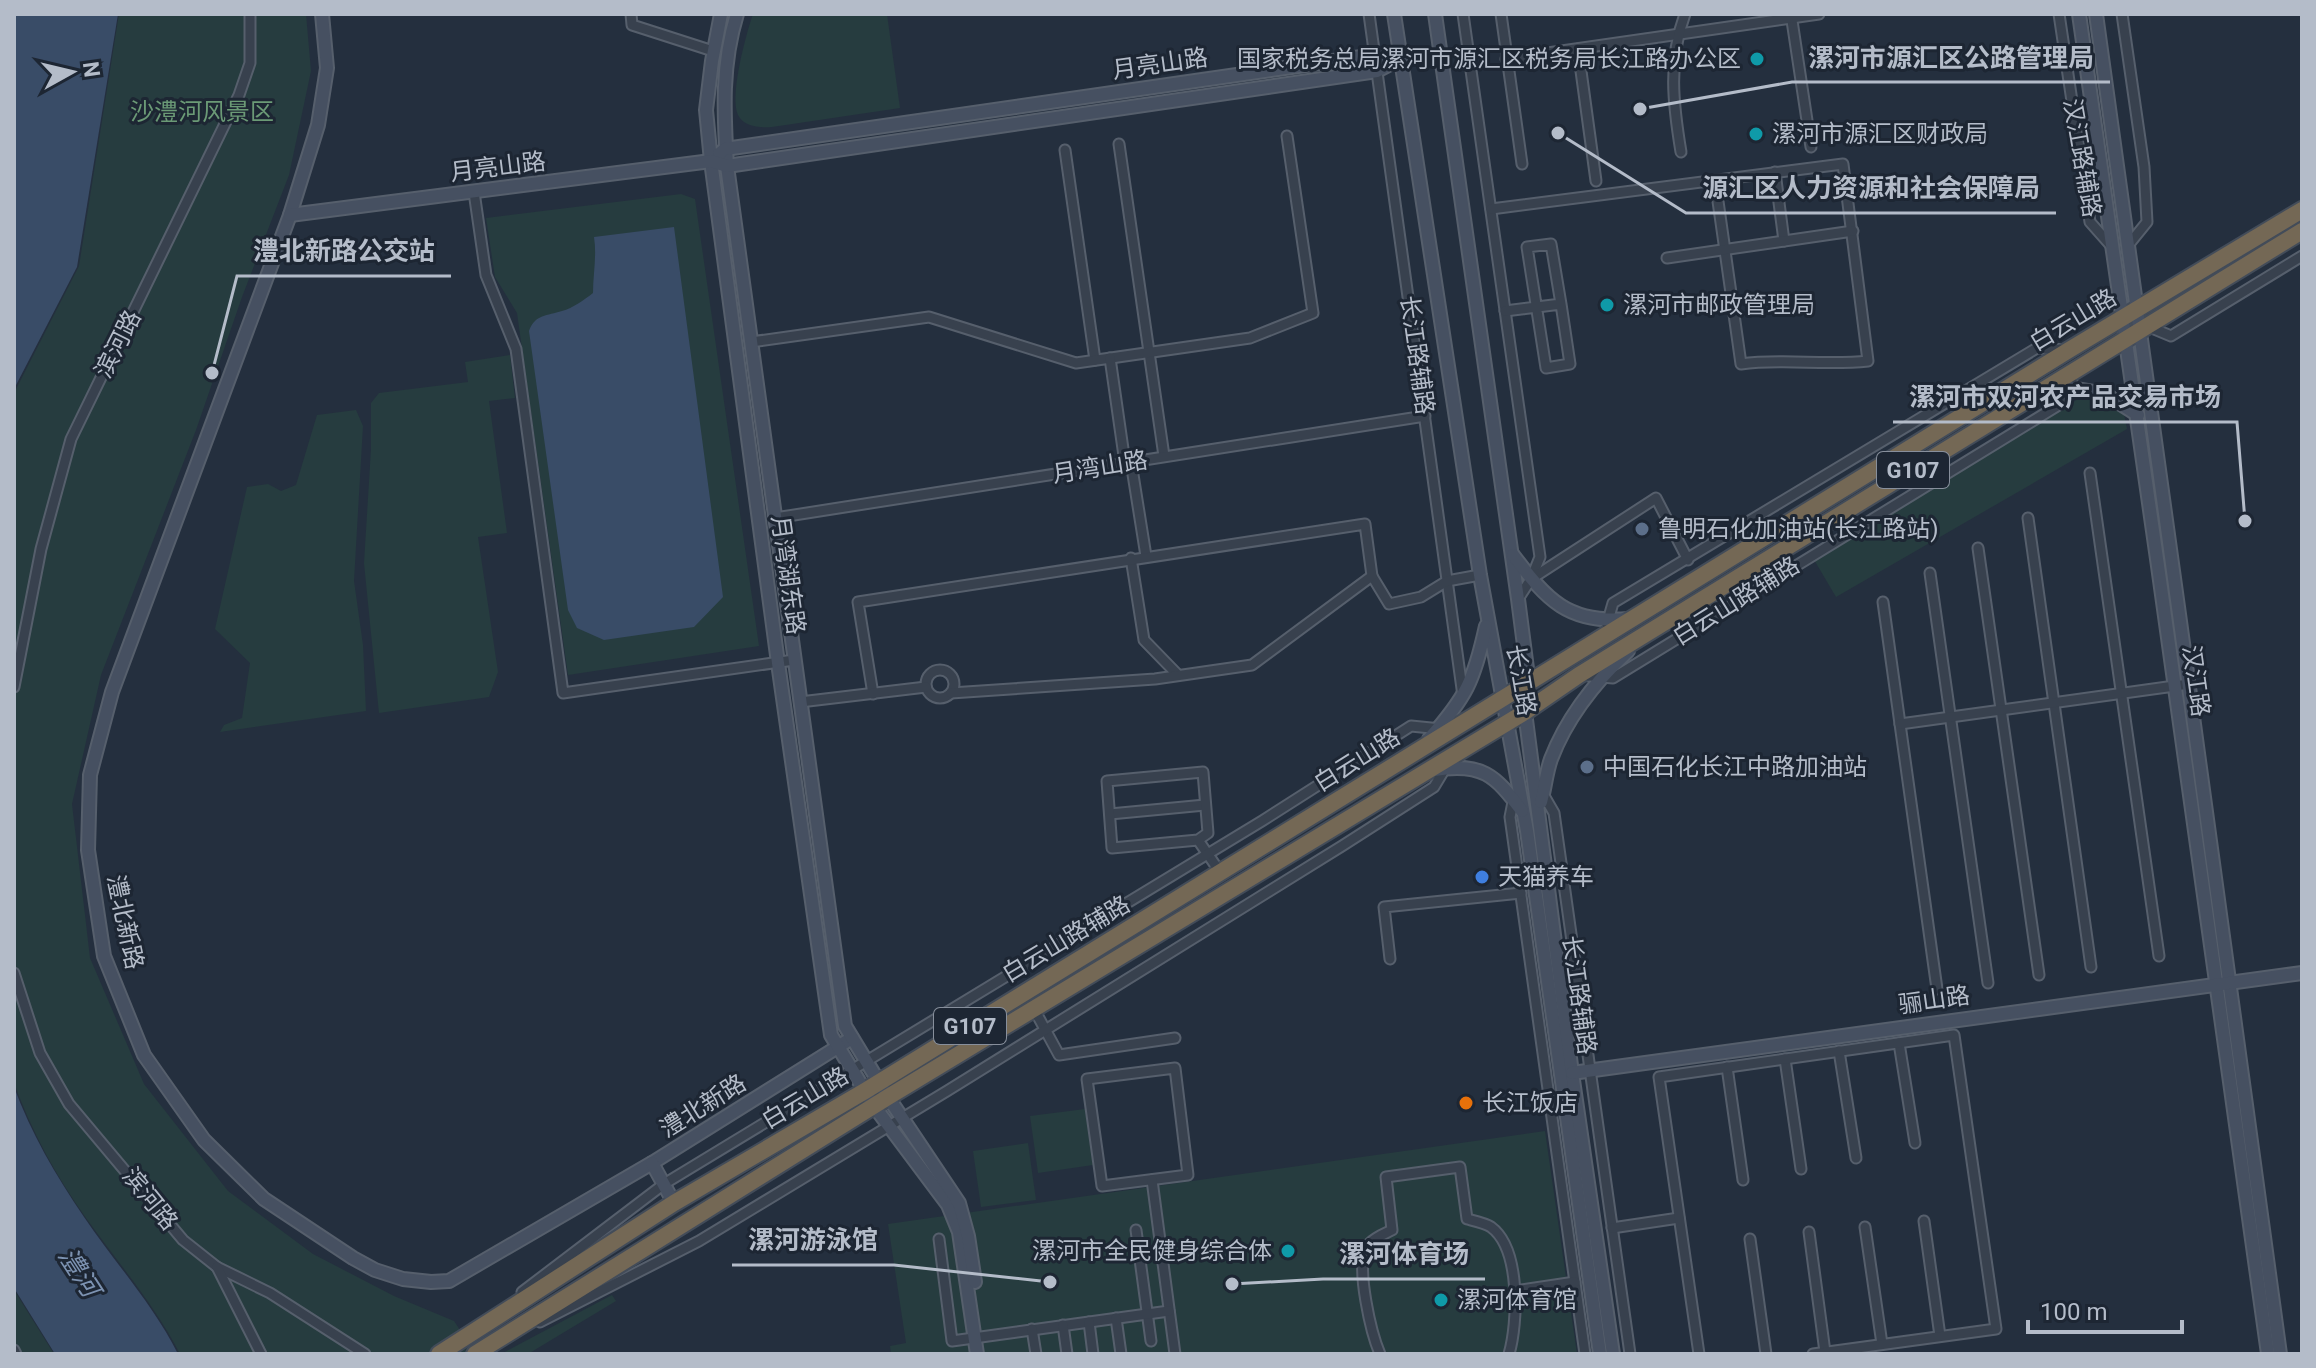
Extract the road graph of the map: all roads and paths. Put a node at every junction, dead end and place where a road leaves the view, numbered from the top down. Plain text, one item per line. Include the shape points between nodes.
1 (250, 14) edge
2 (322, 14) edge
3 (631, 14) edge
4 (721, 14) edge
5 (737, 14) edge
6 (1369, 14) edge
7 (1394, 14) edge
8 (1435, 14) edge
9 (1463, 14) edge
10 (1501, 14) edge
11 (1685, 14) edge
12 (1819, 14) edge
13 (2059, 14) edge
14 (2079, 14) edge
15 (2096, 14) edge
16 (2122, 14) edge
17 (1791, 16) edge
18 (1678, 34) junction
19 (1578, 49) junction
20 (713, 51) junction
21 (1375, 55) junction
22 (1400, 59) junction
23 (1506, 59) junction
24 (1377, 71) junction
25 (1287, 136) dead end
26 (1119, 144) dead end
27 (1811, 147) dead end
28 (725, 149) junction
29 (1065, 150) dead end
30 (1681, 152) dead end
31 (711, 161) junction
32 (1522, 164) dead end
33 (727, 166) junction
34 (1775, 172) junction
35 (1715, 180) junction
36 (1596, 181) dead end
37 (474, 192) junction
38 (1491, 209) junction
39 (2302, 210) edge
40 (290, 215) junction
41 (1853, 231) junction
42 (2302, 231) edge
43 (1784, 241) junction
44 (2130, 243) junction
45 (2113, 248) junction
46 (1725, 249) junction
47 (2302, 256) edge
48 (1667, 258) dead end
49 (1561, 304) junction
50 (1536, 307) junction
51 (1505, 311) junction
52 (2131, 314) junction
53 (2138, 331) junction
54 (751, 342) junction
55 (2069, 350) junction
56 (1148, 353) junction
57 (1110, 358) junction
58 (1095, 360) junction
59 (2075, 370) junction
60 (2052, 385) junction
61 (2071, 387) junction
62 (2138, 415) junction
63 (1425, 416) junction
64 (1164, 456) junction
65 (1128, 463) junction
66 (2090, 473) dead end
67 (775, 518) junction
68 (2028, 518) dead end
69 (1978, 548) dead end
70 (1510, 552) junction
71 (1146, 556) junction
72 (1131, 558) junction
73 (1688, 560) junction
74 (1930, 573) dead end
75 (1480, 575) junction
76 (1372, 576) junction
77 (1531, 579) junction
78 (1447, 581) junction
79 (1518, 599) junction
80 (1883, 602) dead end
81 (1488, 619) junction
82 (1605, 629) junction
83 (1642, 638) junction
84 (794, 660) junction
85 (778, 663) junction
86 (1178, 675) junction
87 (1579, 675) junction
88 (1599, 678) junction
89 (1529, 684) junction
90 (2189, 684) junction
91 (2174, 685) junction
92 (14, 687) edge
93 (926, 687) junction
94 (951, 693) junction
95 (2121, 693) junction
96 (873, 694) junction
97 (1463, 697) junction
98 (1502, 701) junction
99 (800, 702) junction
100 (2055, 702) junction
101 (2001, 710) junction
102 (1525, 712) junction
103 (1950, 717) junction
104 (1506, 721) junction
105 (1900, 724) junction
106 (1445, 730) junction
107 (1457, 751) junction
108 (1445, 768) junction
109 (1427, 772) junction
110 (1535, 783) junction
111 (1518, 786) junction
112 (1543, 794) junction
113 (1513, 800) junction
114 (1205, 805) junction
115 (1537, 812) junction
116 (1523, 813) junction
117 (1110, 814) junction
118 (1198, 840) junction
119 (1208, 854) junction
120 (1220, 872) junction
121 (1521, 893) junction
122 (2159, 956) dead end
123 (1390, 959) dead end
124 (2091, 967) dead end
125 (14, 973) edge
126 (2302, 973) edge
127 (2039, 975) dead end
128 (1988, 983) dead end
129 (2220, 983) junction
130 (1937, 989) dead end
131 (1034, 1009) junction
132 (1045, 1029) junction
133 (852, 1038) junction
134 (1175, 1038) dead end
135 (1899, 1043) junction
136 (838, 1047) junction
137 (1839, 1051) junction
138 (1785, 1059) junction
139 (867, 1062) junction
140 (1727, 1067) junction
141 (1590, 1069) junction
142 (853, 1071) junction
143 (1572, 1073) junction
144 (872, 1086) junction
145 (881, 1102) junction
146 (901, 1118) junction
147 (888, 1126) junction
148 (1915, 1143) dead end
149 (1856, 1158) dead end
150 (652, 1163) junction
151 (1801, 1169) dead end
152 (1152, 1180) junction
153 (1743, 1180) dead end
154 (664, 1184) junction
155 (674, 1203) junction
156 (1679, 1218) junction
157 (1924, 1221) dead end
158 (1865, 1227) dead end
159 (1612, 1228) junction
160 (1136, 1230) dead end
161 (1809, 1232) dead end
162 (939, 1239) dead end
163 (1750, 1239) dead end
164 (217, 1267) junction
165 (1575, 1282) junction
166 (1514, 1291) junction
167 (1169, 1311) junction
168 (1147, 1314) junction
169 (1116, 1318) junction
170 (1089, 1322) junction
171 (1063, 1325) junction
172 (1032, 1329) junction
173 (1940, 1336) junction
174 (978, 1337) junction
175 (1151, 1341) dead end
176 (455, 1344) junction
177 (1882, 1344) junction
178 (1825, 1352) edge
179 (261, 1354) edge
180 (365, 1354) edge
181 (439, 1354) edge
182 (476, 1354) edge
183 (977, 1354) edge
184 (985, 1354) edge
185 (1036, 1354) edge
186 (1067, 1354) edge
187 (1093, 1354) edge
188 (1121, 1354) edge
189 (1175, 1354) edge
190 (1380, 1354) edge
191 (1509, 1354) edge
192 (1585, 1354) edge
193 (1600, 1354) edge
194 (1613, 1354) edge
195 (1630, 1354) edge
196 (1699, 1354) edge
197 (1766, 1354) edge
198 (1813, 1354) edge
199 (2268, 1354) edge
200 (2280, 1354) edge

1 - 92 street, 滨河路 via 250,63 239,95 71,439 41,549
2 - 40 street, 澧北新路 via 327,68 318,125
3 - 20 street via 632,25
4 - 20 street, 月湾湖东路
5 - 28 street, 月湾湖东路 via 724,81
6 - 21 street, 长江路辅路
7 - 22 street, 长江路
8 - 70 street, 长江路
9 - 38 street
10 - 23 street
11 - 18 street
12 - 17 street
13 - 45 street, 汉江路辅路 via 2090,222
14 - 45 street, 汉江路
15 - 44 street, 汉江路
16 - 44 street, 汉江路辅路 via 2147,222
17 - 18 street
17 - 27 street
18 - 19 street
18 - 30 street via 1672,82
19 - 23 street
19 - 36 street
20 - 31 street, 月湾湖东路 via 706,110
21 - 22 street, 月亮山路
21 - 24 street, 长江路辅路
21 - 28 street, 月亮山路
22 - 24 street, 月亮山路
22 - 75 street, 长江路
23 - 32 street
24 - 33 street, 月亮山路
24 - 63 street, 长江路辅路
25 - 56 street via 1313,313 1250,338
26 - 56 street
28 - 31 street
28 - 33 street, 月湾湖东路
29 - 58 street
31 - 33 street, 月亮山路
31 - 37 street, 月亮山路
31 - 85 street, 月湾湖东路
33 - 54 street, 月湾湖东路
34 - 35 street
34 - 41 street via 1843,164
34 - 43 street
35 - 38 street
35 - 46 street
37 - 40 street, 月亮山路
37 - 85 street via 486,275 516,349 563,693
38 - 51 street
39 - 52 highway, 白云山路 / G107
40 - 150 street, 澧北新路 via 112,692 90,775 88,850 104,956 144,1055 204,1140 264,1199 375,1270 403,1279 449,1281
41 - 43 street
41 - 46 street via 1868,361 1741,364
42 - 53 highway, 白云山路 / G107
43 - 46 street
44 - 52 street, 汉江路
45 - 52 street, 汉江路
46 - 48 street
47 - 53 street via 2171,336
49 - 50 street
49 - 50 street via 1551,244 1527,247
49 - 50 street via 1570,364 1546,368
50 - 51 street
51 - 77 street via 1540,557
52 - 53 street, 汉江路
52 - 55 highway, 白云山路 / G107
53 - 59 highway, 白云山路 / G107
53 - 62 street, 汉江路
53 - 90 street, 汉江路
54 - 58 street via 929,317 1076,363
54 - 67 street, 月湾湖东路
55 - 73 street via 2037,348
55 - 82 highway, 白云山路 / G107 via 1632,619
56 - 57 street
56 - 64 street
57 - 58 street
57 - 65 street
59 - 60 highway, 白云山路 / G107
59 - 61 street
60 - 61 street
60 - 83 highway, 白云山路 / G107
61 - 62 street via 2105,394
61 - 88 street, 白云山路辅路 via 2067,400 1613,678
62 - 91 street, 汉江路
63 - 64 street, 月湾山路
63 - 78 street, 长江路辅路
64 - 65 street, 月湾山路
65 - 67 street, 月湾山路
65 - 71 street
66 - 95 street
67 - 84 street, 月湾湖东路
68 - 100 street
69 - 101 street
70 - 77 street
70 - 79 street, 长江路
71 - 72 street
71 - 76 street via 1365,524
72 - 86 street via 1144,640
72 - 96 street via 858,602
73 - 77 street via 1656,498
73 - 82 street via 1613,603
74 - 103 street
75 - 78 street
75 - 81 street, 长江路
76 - 78 street via 1389,604 1421,597
76 - 86 street via 1252,665
77 - 79 street
77 - 82 street via 1561,609
78 - 97 street, 长江路辅路
79 - 89 street, 长江路
80 - 105 street
81 - 97 street
81 - 98 street, 长江路
82 - 89 highway, 白云山路 / G107
83 - 87 highway, 白云山路 / G107
83 - 88 street
84 - 85 street
84 - 99 street, 月湾湖东路
85 - 136 street, 月湾湖东路 via 831,1035
86 - 94 street
87 - 88 street, 白云山路辅路
87 - 102 highway, 白云山路 / G107
88 - 112 street via 1562,735
89 - 98 highway, 白云山路 / G107
89 - 102 street, 长江路
90 - 91 street
90 - 129 street, 汉江路
91 - 95 street
91 - 129 street, 汉江路
93 - 94 street via 935,698
93 - 94 street via 930,674 943,671 953,679
93 - 96 street
95 - 100 street
95 - 122 street
96 - 99 street
97 - 106 street
98 - 102 street
98 - 104 street, 长江路
98 - 106 highway, 白云山路 / G107
99 - 133 street, 月湾湖东路 via 845,1026
100 - 101 street
100 - 124 street
101 - 103 street
101 - 127 street
102 - 104 highway, 白云山路 / G107
102 - 110 street, 长江路
103 - 105 street
103 - 128 street
104 - 107 highway, 白云山路 / G107
104 - 111 street, 长江路
105 - 130 street
106 - 119 street, 白云山路辅路 via 1411,726
106 - 120 highway, 白云山路 / G107
107 - 108 street
107 - 109 highway, 白云山路 / G107
108 - 109 street
108 - 113 street via 1485,773
108 - 132 street via 1434,787
109 - 131 highway, 白云山路 / G107
110 - 112 street, 长江路辅路
110 - 115 street, 长江路
111 - 113 street, 长江路辅路
111 - 116 street, 长江路
112 - 115 street
112 - 141 street, 长江路辅路 via 1554,813
113 - 116 street
113 - 121 street, 长江路辅路 via 1510,817
114 - 117 street
114 - 117 street via 1203,772 1107,781
114 - 118 street via 1208,833
115 - 143 street, 长江路
116 - 193 street, 长江路
117 - 118 street via 1112,848
118 - 119 street
119 - 120 street
119 - 139 street, 白云山路辅路
120 - 144 highway, 白云山路 / G107
121 - 123 street via 1384,907
121 - 165 street, 长江路辅路
125 - 164 street, 滨河路 via 40,1053 69,1104 183,1240
126 - 129 street, 骊山路
129 - 141 street, 骊山路
129 - 199 street, 汉江路
129 - 200 street, 汉江路
131 - 132 street
131 - 145 highway, 白云山路 / G107
132 - 134 street via 1059,1055
132 - 146 street
133 - 136 street, 澧北新路
133 - 139 street, 月湾湖东路
135 - 137 street
135 - 148 street
135 - 173 street via 1954,1035 1994,1313 1996,1329
136 - 142 street, 月湾湖东路
136 - 150 street, 澧北新路
137 - 138 street
137 - 149 street
138 - 140 street
138 - 151 street
139 - 142 street, 白云山路辅路
139 - 144 street, 月湾湖东路
140 - 153 street
140 - 156 street via 1659,1077
141 - 143 street, 骊山路
141 - 159 street, 长江路辅路
142 - 144 street, 月湾湖东路
142 - 154 street, 白云山路辅路
143 - 194 street, 长江路
144 - 145 street, 月湾湖东路
144 - 155 highway, 白云山路 / G107
145 - 146 street, 月湾湖东路
145 - 147 street, 月湾湖东路
145 - 182 highway, 白云山路 / G107
146 - 147 street
146 - 174 street, 月湾湖东路 via 959,1203 968,1236
147 - 174 street, 月湾湖东路 via 948,1205 959,1232
147 - 182 street via 699,1241
150 - 154 street
152 - 152 street via 1102,1186 1087,1079 1175,1068 1188,1175
152 - 167 street
154 - 155 street
154 - 176 street, 白云山路辅路
155 - 176 highway, 白云山路 / G107
156 - 159 street
156 - 196 street
157 - 173 street
158 - 177 street
159 - 195 street, 长江路辅路
160 - 168 street
161 - 178 street
162 - 174 street via 952,1341
163 - 197 street
164 - 179 street
164 - 180 street, 滨河路 via 270,1293
165 - 166 street
165 - 192 street, 长江路辅路
166 - 190 street via 1500,1236 1467,1219 1460,1167 1386,1177 1392,1230 1366,1248 1363,1279
166 - 191 street via 1517,1315
167 - 168 street
167 - 189 street
168 - 169 street
168 - 175 street
169 - 170 street
169 - 188 street
170 - 171 street
170 - 187 street
171 - 172 street
171 - 186 street
172 - 174 street
172 - 185 street
173 - 177 street
174 - 183 street
174 - 184 street
176 - 181 highway, 白云山路 / G107
177 - 178 street
178 - 198 street

